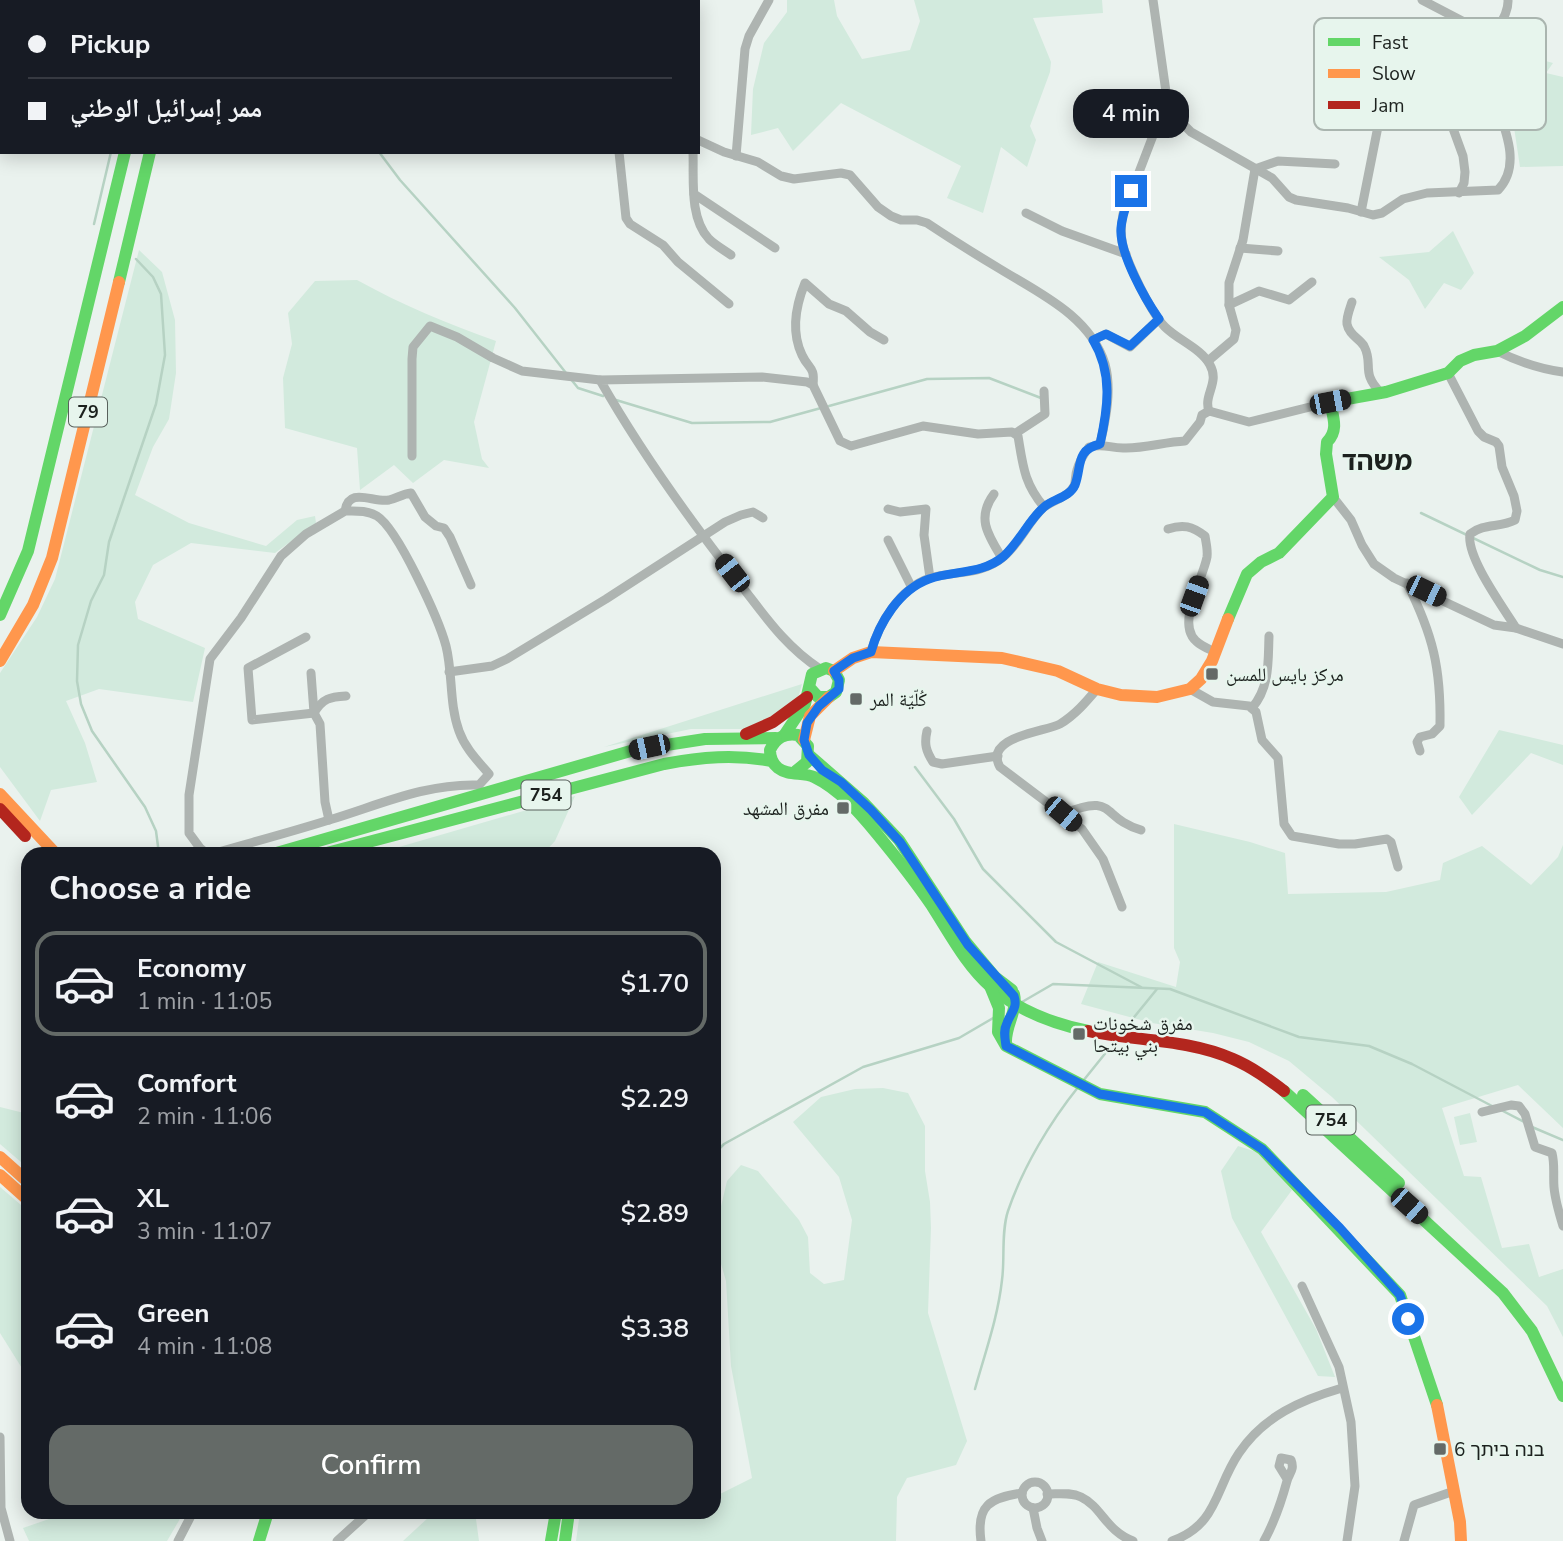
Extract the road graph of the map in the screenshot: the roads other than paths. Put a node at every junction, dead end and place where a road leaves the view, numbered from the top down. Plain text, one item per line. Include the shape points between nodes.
1 (769, 0) edge
2 (1153, 0) edge
3 (1422, 0) edge
4 (1508, 0) edge
5 (1456, 18) edge
6 (1502, 18) edge
7 (1167, 99) junction
8 (1377, 130) edge
9 (1454, 130) edge
10 (1505, 130) edge
11 (700, 141) edge
12 (125, 154) edge
13 (150, 154) edge
14 (619, 154) edge
15 (693, 154) edge
16 (736, 156) junction
17 (1335, 164) dead end
18 (1255, 169) junction
19 (1459, 192) junction
20 (694, 194) junction
21 (1361, 212) junction
22 (1026, 213) dead end
23 (775, 248) dead end
24 (1240, 248) junction
25 (1278, 251) dead end
26 (1126, 254) junction
27 (732, 255) dead end
28 (1312, 282) dead end
29 (1352, 302) dead end
30 (729, 304) dead end
31 (1228, 305) junction
32 (1563, 307) edge
33 (1159, 319) junction
34 (884, 340) dead end
35 (1093, 340) junction
36 (1497, 351) junction
37 (1208, 361) junction
38 (1563, 372) edge
39 (1448, 373) junction
40 (600, 380) junction
41 (813, 386) junction
42 (1044, 391) dead end
43 (1381, 393) junction
44 (1330, 402) junction
45 (1209, 411) junction
46 (1016, 433) junction
47 (1100, 444) junction
48 (412, 456) dead end
49 (994, 494) dead end
50 (1333, 496) junction
51 (1044, 507) junction
52 (888, 509) dead end
53 (345, 510) junction
54 (763, 518) dead end
55 (1168, 529) dead end
56 (702, 536) junction
57 (888, 540) dead end
58 (1002, 558) junction
59 (930, 579) junction
60 (1407, 583) junction
61 (471, 585) dead end
62 (912, 588) junction
63 (0, 615) edge
64 (1516, 628) junction
65 (1269, 636) dead end
66 (306, 637) dead end
67 (1563, 644) edge
68 (871, 652) junction
69 (1215, 652) junction
70 (0, 661) edge
71 (827, 670) junction
72 (449, 672) junction
73 (312, 673) dead end
74 (1097, 689) junction
75 (1190, 689) junction
76 (809, 692) junction
77 (346, 696) dead end
78 (829, 697) junction
79 (1252, 708) junction
80 (314, 713) junction
81 (927, 731) dead end
82 (740, 736) junction
83 (781, 736) junction
84 (804, 740) junction
85 (1420, 751) dead end
86 (809, 755) junction
87 (998, 756) junction
88 (772, 761) junction
89 (796, 771) junction
90 (0, 794) edge
91 (0, 809) edge
92 (1063, 814) junction
93 (330, 820) junction
94 (1142, 830) dead end
95 (38, 847) edge
96 (49, 847) edge
97 (199, 847) edge
98 (236, 847) edge
99 (297, 847) edge
100 (350, 847) edge
101 (1398, 867) dead end
102 (1122, 907) dead end
103 (990, 986) junction
104 (1010, 989) junction
105 (1016, 1002) junction
106 (1030, 1011) junction
107 (1007, 1023) junction
108 (1006, 1046) junction
109 (1482, 1112) dead end
110 (0, 1157) edge
111 (0, 1175) edge
112 (21, 1176) edge
113 (21, 1194) edge
114 (1563, 1226) edge
115 (1302, 1286) dead end
116 (1563, 1381) edge
117 (1342, 1388) junction
118 (1563, 1396) edge
119 (0, 1437) edge
120 (1287, 1479) dead end
121 (1454, 1491) junction
122 (1022, 1493) junction
123 (1047, 1494) junction
124 (1033, 1508) junction
125 (189, 1519) edge
126 (266, 1519) edge
127 (361, 1519) edge
128 (555, 1519) edge
129 (568, 1519) edge
130 (10, 1541) edge
131 (178, 1541) edge
132 (259, 1541) edge
133 (337, 1541) edge
134 (551, 1541) edge
135 (565, 1541) edge
136 (981, 1541) edge
137 (1042, 1541) edge
138 (1133, 1541) edge
139 (1172, 1541) edge
140 (1264, 1541) edge
141 (1347, 1541) edge
142 (1404, 1541) edge
143 (1461, 1541) edge

1 - 16 street via 745,49
2 - 7 street
3 - 5 street
4 - 6 street
7 - 18 street via 1191,132
7 - 26 street via 1123,214
8 - 21 street
9 - 19 street via 1465,172
10 - 19 street via 1511,160 1506,181 1498,190
11 - 16 street
12 - 63 main road, 79 via 28,551
13 - 70 main road, 79 via 52,558 33,606
14 - 30 street via 625,218
15 - 20 street
16 - 35 street via 794,179 850,175 891,216 927,223 1046,296
17 - 18 street via 1278,161
18 - 21 street via 1296,200
18 - 24 street
19 - 21 street via 1427,193 1382,213
20 - 23 street
20 - 27 street via 708,238
22 - 26 street
24 - 25 street
24 - 31 street via 1229,283
26 - 33 street
28 - 31 street via 1289,300 1259,291
29 - 43 street via 1346,323 1363,344 1367,373
31 - 37 street via 1234,338
32 - 36 main road
33 - 35 street via 1130,346 1106,334
33 - 37 street
34 - 41 street via 805,283 795,311 799,345 812,368
35 - 47 street via 1106,366 1108,386
36 - 38 street via 1531,366
36 - 39 main road via 1460,361
37 - 45 street via 1214,379 1207,399
39 - 43 main road
39 - 64 street via 1478,431 1499,446 1514,496 1515,520 1477,529 1470,534 1469,543
40 - 41 street via 762,377
40 - 48 street via 522,371 430,326 414,347 412,359
40 - 56 street
41 - 46 street via 846,445 923,426
42 - 46 street via 1045,414
43 - 44 main road
44 - 45 street via 1249,422
44 - 50 main road via 1335,428 1326,454
45 - 47 street via 1185,441 1120,448
46 - 51 street via 1026,481
47 - 51 street via 1083,455 1068,493
49 - 58 street via 984,517
50 - 60 street via 1374,564
50 - 69 main road via 1279,553 1247,574
51 - 58 street
52 - 59 street via 926,509
53 - 61 street via 358,496 388,500 411,493 425,517 450,537
53 - 72 street via 376,515 399,542 435,615
53 - 97 street via 281,556 210,659 189,795 189,832
54 - 56 street via 753,512 741,515
55 - 69 street via 1187,526 1205,536 1208,555 1188,624 1197,643
56 - 71 street via 789,646
56 - 72 street via 507,659 492,666
57 - 62 street
58 - 59 street via 975,570
59 - 62 street
60 - 64 street via 1494,625
60 - 85 street via 1425,618 1439,674 1440,726 1420,737
62 - 68 street via 892,608
64 - 67 street
65 - 79 street via 1267,678 1262,697
66 - 80 street via 248,668 252,720
68 - 71 main road
68 - 74 main road via 1002,658 1058,671
69 - 75 main road via 1201,679
71 - 76 main road via 812,674
71 - 78 main road via 838,675 840,684
72 - 93 street via 459,732 489,774 479,785 453,784 411,793
73 - 80 street
74 - 75 main road via 1157,697
74 - 87 street via 1063,722 1011,739
75 - 79 street via 1213,702
76 - 78 main road
76 - 82 main road via 773,722
76 - 83 main road via 798,718
77 - 80 street via 321,701
78 - 84 main road via 810,716
79 - 101 street via 1262,740 1278,758 1288,832 1339,844 1387,839
80 - 93 street via 320,724
81 - 87 street via 927,752 933,762
82 - 83 main road, 754
82 - 99 main road, 754 via 634,750
83 - 84 main road, 754 via 795,734
83 - 88 main road via 770,751
84 - 86 main road, 754
86 - 89 main road
86 - 104 main road, 754 via 900,842 968,945
87 - 92 street via 1000,767
88 - 89 main road, 754 via 782,771
88 - 100 main road, 754 via 719,755 664,764
89 - 103 main road, 754 via 826,785 871,826
90 - 96 main road
91 - 95 main road
92 - 94 street via 1093,804 1106,806 1129,827
92 - 102 street via 1082,829 1103,859
93 - 98 street
103 - 105 main road, 754
103 - 108 main road via 999,1009 997,1031
104 - 105 main road
104 - 116 main road, 754 via 1069,1017 1236,1051 1296,1088 1501,1280 1536,1322
105 - 106 main road, 754
105 - 107 main road
106 - 107 main road via 1016,1012
106 - 118 main road, 754 via 1081,1028 1222,1054 1258,1070 1503,1293 1532,1331
107 - 108 main road
108 - 121 main road via 1100,1094 1205,1112 1262,1149 1400,1295 1434,1392
109 - 114 street via 1511,1105 1525,1114 1535,1147 1552,1153 1553,1184
110 - 112 main road
111 - 113 main road
115 - 117 street via 1339,1367
117 - 139 street via 1298,1402 1261,1428 1233,1463 1209,1515
117 - 141 street via 1354,1448
119 - 130 street via 1,1507
120 - 140 street
121 - 142 street via 1414,1505
121 - 143 main road
122 - 123 street via 1034,1483 1042,1485
122 - 124 street via 1023,1501
122 - 136 street via 1000,1497 985,1508
123 - 124 street via 1045,1504
123 - 138 street via 1080,1496 1114,1531
124 - 137 street
125 - 131 street
126 - 132 main road
127 - 133 street
128 - 134 main road
129 - 135 main road

